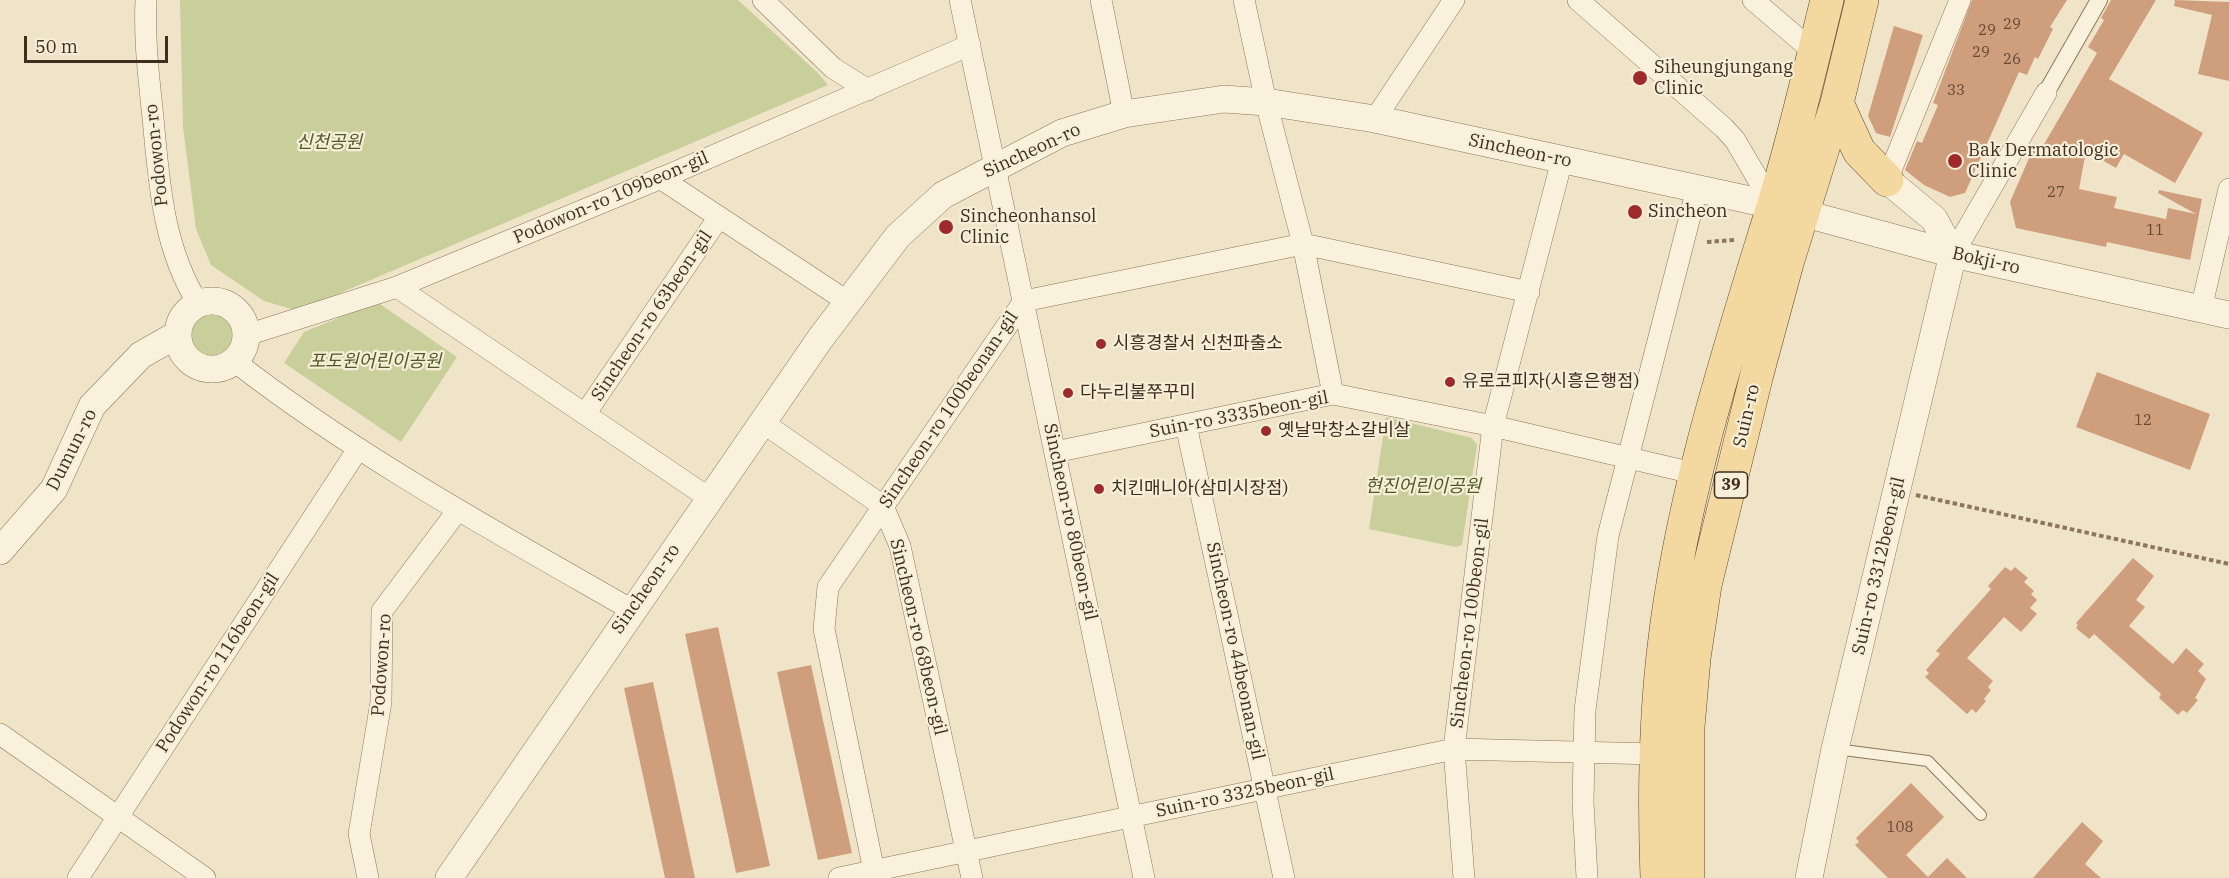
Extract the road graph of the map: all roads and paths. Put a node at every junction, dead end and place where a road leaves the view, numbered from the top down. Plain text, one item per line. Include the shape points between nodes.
1 (146, 0) edge
2 (763, 0) edge
3 (960, 0) edge
4 (1101, 0) edge
5 (1244, 0) edge
6 (1454, 0) edge
7 (1578, 0) edge
8 (1753, 0) edge
9 (1827, 0) edge
10 (1862, 0) edge
11 (1960, 0) edge
12 (2099, 0) edge
13 (969, 45) junction
14 (1814, 52) junction
15 (868, 90) junction
16 (2046, 93) joint
17 (1266, 102) junction
18 (1837, 103) junction
19 (1124, 114) junction
20 (1375, 119) junction
21 (1562, 160) junction
22 (996, 166) junction
23 (660, 178) junction
24 (1887, 180) junction
25 (1697, 189) junction
26 (2229, 189) edge
27 (1789, 209) junction
28 (718, 217) junction
29 (1734, 240) dead end
30 (1707, 242) dead end
31 (1303, 244) junction
32 (1953, 254) junction
33 (397, 287) junction
34 (1529, 292) junction
35 (1024, 301) junction
36 (848, 302) junction
37 (198, 303) junction
38 (2201, 309) junction
39 (2229, 315) edge
40 (178, 334) junction
41 (247, 335) junction
42 (234, 361) junction
43 (1333, 394) junction
44 (585, 414) junction
45 (762, 422) junction
46 (1186, 425) junction
47 (1493, 426) junction
48 (358, 449) junction
49 (1055, 452) junction
50 (1628, 457) junction
51 (1697, 474) junction
52 (1914, 495) dead end
53 (709, 498) junction
54 (883, 506) junction
55 (458, 510) junction
56 (0, 551) edge
57 (2229, 564) edge
58 (632, 610) junction
59 (0, 734) edge
60 (1835, 748) junction
61 (1454, 749) junction
62 (1586, 752) junction
63 (1656, 754) junction
64 (1265, 789) junction
65 (1982, 815) dead end
66 (118, 817) junction
67 (1131, 818) junction
68 (967, 852) junction
69 (874, 871) junction
70 (78, 878) edge
71 (205, 878) edge
72 (368, 878) edge
73 (448, 878) edge
74 (839, 878) edge
75 (972, 878) edge
76 (1144, 878) edge
77 (1284, 878) edge
78 (1464, 878) edge
79 (1587, 878) edge
80 (1657, 878) edge
81 (1688, 878) edge
82 (1809, 878) edge

1 - 37 street, Podowon-ro via 144,32 163,213 186,283
2 - 15 street via 833,68
3 - 13 street, Sincheon-ro 80beon-gil
4 - 19 street
5 - 17 street
6 - 20 street
7 - 27 street via 1724,129
8 - 14 street
9 - 14 main road, Suin-ro / 39
10 - 18 main road, Suin-ro / 39
11 - 24 street
12 - 16 street
13 - 15 street, Podowon-ro 109beon-gil
13 - 22 street, Sincheon-ro 80beon-gil
14 - 27 main road, Suin-ro / 39
15 - 23 street, Podowon-ro 109beon-gil
16 - 32 street
17 - 19 street, Sincheon-ro via 1224,99
17 - 20 street, Sincheon-ro
17 - 31 street
18 - 24 main road via 1859,151
18 - 27 main road, Suin-ro / 39
19 - 22 street, Sincheon-ro via 1062,133
20 - 21 street, Sincheon-ro
21 - 25 street, Sincheon-ro
21 - 34 street, Sincheon-ro 100beon-gil
22 - 35 street, Sincheon-ro 80beon-gil
22 - 36 street, Sincheon-ro via 943,195 906,229
23 - 28 street
23 - 33 street, Podowon-ro 109beon-gil
24 - 32 street via 1934,219
25 - 27 street, Sincheon-ro
25 - 50 street
26 - 38 street
27 - 32 street, Bokji-ro
27 - 51 main road, Suin-ro / 39 via 1750,278
27 - 81 main road, Suin-ro / 39 via 1787,263 1701,604 1689,728
28 - 36 street
28 - 44 street, Sincheon-ro 63beon-gil
29 - 30 path
31 - 34 street, Sincheon-ro 100beonan-gil
31 - 35 street, Sincheon-ro 100beonan-gil
31 - 43 street
32 - 38 street, Bokji-ro
32 - 60 street, Suin-ro 3312beon-gil
33 - 41 street, Podowon-ro 109beon-gil
33 - 44 street, Sincheon-ro 63beon-gil
34 - 47 street, Sincheon-ro 100beon-gil
35 - 49 street, Sincheon-ro 80beon-gil
35 - 54 street, Sincheon-ro 100beonan-gil
36 - 45 street, Sincheon-ro
37 - 40 street via 183,315
37 - 41 street via 218,300 235,309 246,325
38 - 39 street, Bokji-ro
40 - 42 street via 183,353 197,366 217,369
40 - 56 street, Dumun-ro via 141,355 92,406 54,489
41 - 42 street via 246,345
42 - 48 street
43 - 46 street, Suin-ro 3335beon-gil
43 - 47 street, Suin-ro 3335beon-gil
44 - 53 street, Sincheon-ro 63beon-gil
45 - 53 street, Sincheon-ro
45 - 54 street
46 - 49 street, Suin-ro 3335beon-gil
46 - 64 street, Sincheon-ro 44beonan-gil
47 - 50 street, Suin-ro 3335beon-gil
47 - 61 street, Sincheon-ro 100beon-gil
48 - 55 street
48 - 66 street, Podowon-ro 116beon-gil
49 - 67 street, Sincheon-ro 80beon-gil
50 - 51 street, Suin-ro 3335beon-gil
50 - 62 street via 1608,536 1590,656
51 - 63 main road, Suin-ro / 39 via 1664,647
52 - 57 path
53 - 58 street, Sincheon-ro
54 - 68 street, Sincheon-ro 68beon-gil via 900,546
54 - 69 street, Sincheon-ro 100beonan-gil via 828,587 824,629
55 - 58 street
55 - 72 street, Podowon-ro via 382,611 381,702 359,834
58 - 73 street, Sincheon-ro
59 - 66 street
60 - 65 lane via 1928,761
60 - 82 street, Suin-ro 3312beon-gil
61 - 62 street, Suin-ro 3325beon-gil
61 - 64 street, Suin-ro 3325beon-gil
61 - 78 street, Sincheon-ro 100beon-gil
62 - 63 street, Suin-ro 3325beon-gil
62 - 79 street via 1583,802
63 - 80 main road, Suin-ro / 39
64 - 67 street, Suin-ro 3325beon-gil
64 - 77 street, Sincheon-ro 44beonan-gil
66 - 70 street, Podowon-ro 116beon-gil
66 - 71 street
67 - 68 street, Suin-ro 3325beon-gil
67 - 76 street, Sincheon-ro 80beon-gil
68 - 69 street, Suin-ro 3325beon-gil
68 - 75 street, Sincheon-ro 68beon-gil
69 - 74 street, Suin-ro 3325beon-gil

